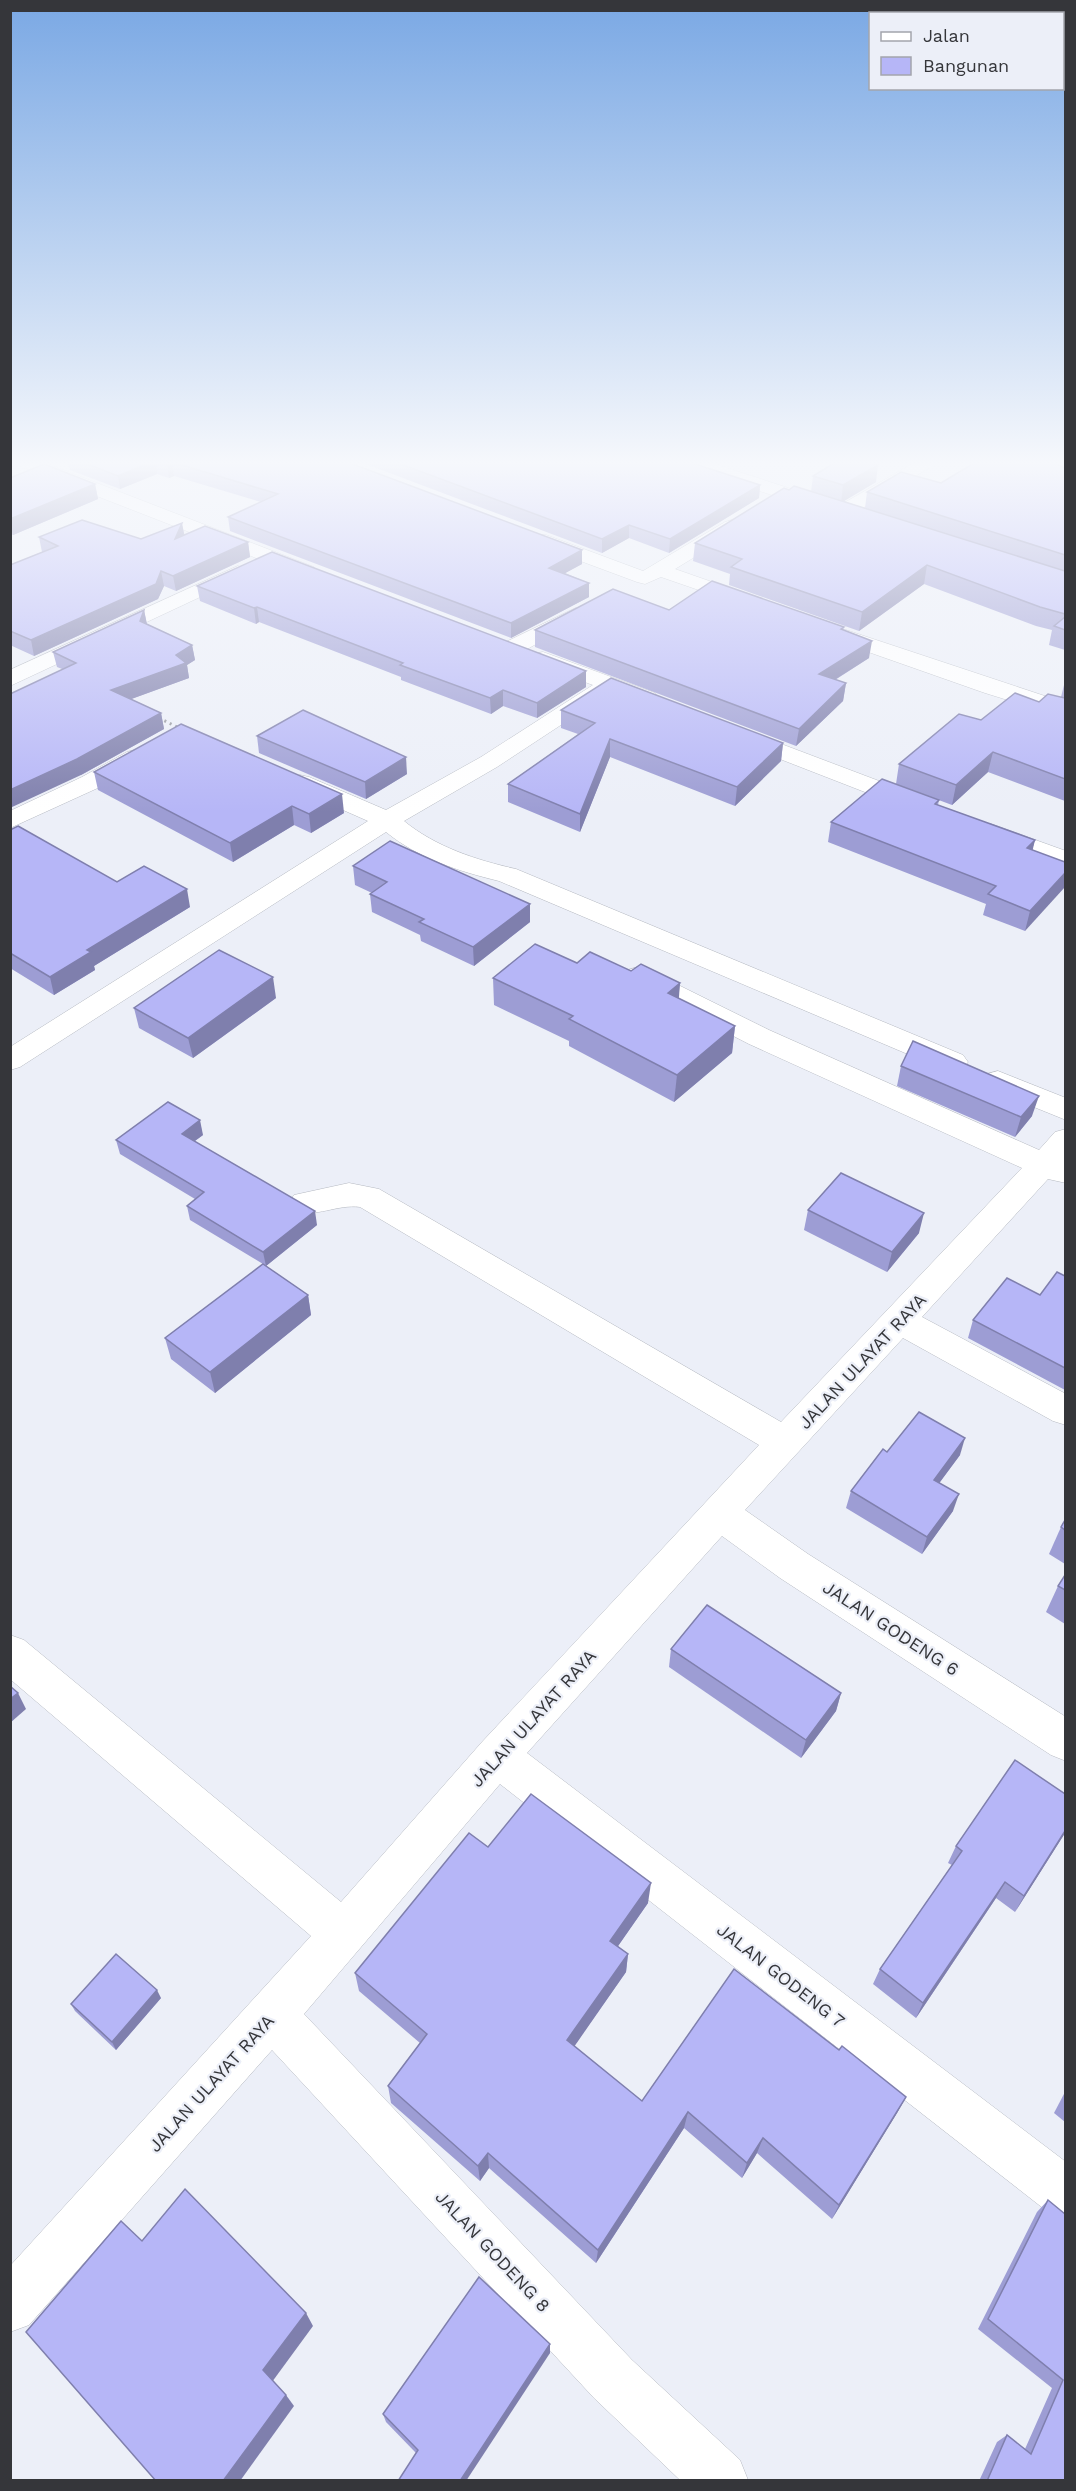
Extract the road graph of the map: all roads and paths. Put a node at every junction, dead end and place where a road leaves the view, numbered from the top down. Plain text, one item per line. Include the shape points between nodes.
1 (223, 579) edge
2 (642, 579) edge
3 (670, 579) edge
4 (624, 589) dead end
5 (593, 605) edge
6 (760, 605) edge
7 (804, 621) edge
8 (490, 639) edge
9 (512, 648) junction
10 (15, 673) edge
11 (609, 684) junction
12 (664, 705) edge
13 (1065, 711) edge
14 (151, 714) edge
15 (720, 727) edge
16 (183, 730) joint
17 (280, 772) edge
18 (931, 809) edge
19 (387, 820) junction
20 (10, 821) edge
21 (975, 826) edge
22 (1065, 860) edge
23 (616, 967) edge
24 (10, 1060) edge
25 (1065, 1110) edge
26 (1058, 1160) edge
27 (305, 1203) edge
28 (899, 1320) junction
29 (1065, 1411) edge
30 (786, 1443) junction
31 (719, 1513) junction
32 (10, 1653) edge
33 (1065, 1741) edge
34 (497, 1756) junction
35 (344, 1934) junction
36 (272, 2015) junction
37 (1065, 2194) edge
38 (10, 2306) edge
39 (720, 2481) edge

1 - 10 street
2 - 4 street
3 - 6 street
5 - 9 street
7 - 13 street
8 - 9 street
9 - 11 street
11 - 12 street
11 - 19 street via 506,752
14 - 16 path
15 - 18 street
16 - 20 street via 91,782
17 - 19 street
19 - 24 street
19 - 25 street via 403,834 454,859 507,875
21 - 22 street
23 - 26 street via 759,1037
26 - 28 street, JALAN ULAYAT RAYA
27 - 30 street via 349,1194 368,1197
28 - 29 street
28 - 30 street, JALAN ULAYAT RAYA
30 - 31 street, JALAN ULAYAT RAYA
31 - 33 street, JALAN GODENG 6
31 - 34 street, JALAN ULAYAT RAYA
32 - 35 street
34 - 35 street, JALAN ULAYAT RAYA
34 - 37 street, JALAN GODENG 7
35 - 36 street, JALAN ULAYAT RAYA
36 - 38 street, JALAN ULAYAT RAYA
36 - 39 street, JALAN GODENG 8 via 613,2379

